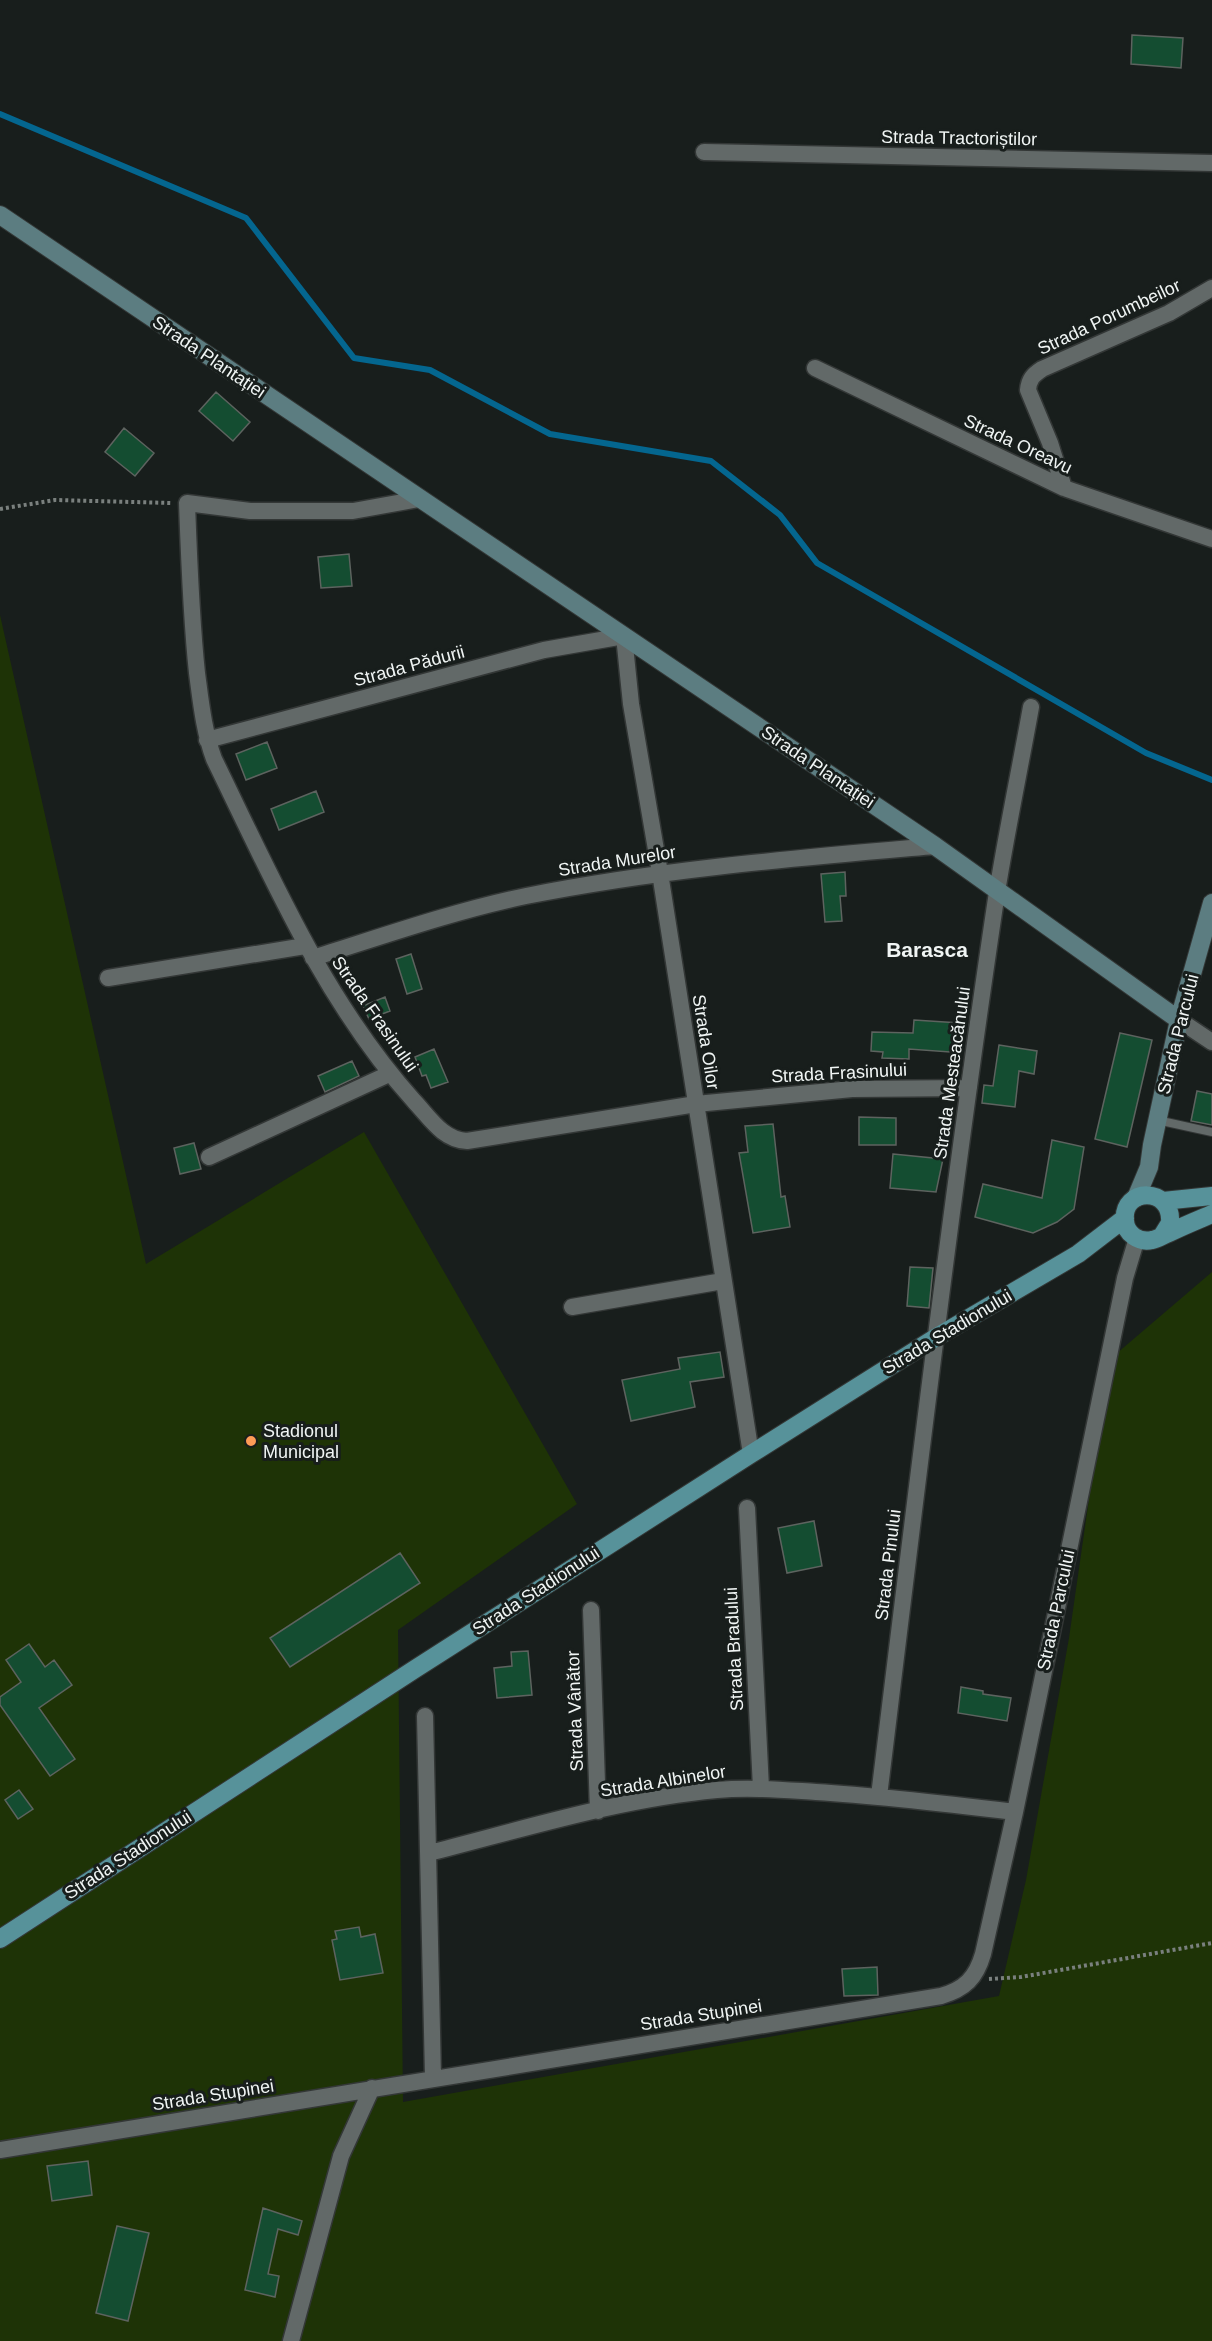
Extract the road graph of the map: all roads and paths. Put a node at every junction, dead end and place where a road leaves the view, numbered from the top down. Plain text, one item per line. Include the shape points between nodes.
1 (704, 152) dead end
2 (1212, 163) edge
3 (0, 214) edge
4 (1212, 288) edge
5 (815, 368) dead end
6 (1064, 488) junction
7 (419, 498) junction
8 (187, 503) junction
9 (0, 509) edge
10 (1212, 539) edge
11 (624, 636) junction
12 (1031, 707) dead end
13 (207, 740) junction
14 (935, 846) junction
15 (660, 873) junction
16 (998, 889) junction
17 (1212, 903) edge
18 (309, 952) junction
19 (108, 978) dead end
20 (1179, 1020) junction
21 (1212, 1042) edge
22 (389, 1074) junction
23 (969, 1088) junction
24 (696, 1104) junction
25 (1157, 1120) junction
26 (1212, 1132) edge
27 (208, 1157) dead end
28 (1149, 1167) junction
29 (1212, 1196) edge
30 (1136, 1198) junction
31 (1160, 1199) junction
32 (1212, 1214) edge
33 (1125, 1218) junction
34 (1162, 1236) junction
35 (1135, 1237) junction
36 (1078, 1254) junction
37 (723, 1281) junction
38 (572, 1307) dead end
39 (935, 1338) junction
40 (751, 1454) junction
41 (747, 1508) dead end
42 (591, 1610) dead end
43 (425, 1716) dead end
44 (761, 1788) junction
45 (879, 1796) junction
46 (598, 1811) junction
47 (1015, 1812) junction
48 (429, 1853) junction
49 (0, 1939) edge
50 (1212, 1943) edge
51 (971, 1981) junction
52 (433, 2078) junction
53 (372, 2088) junction
54 (0, 2150) edge
55 (291, 2341) edge

1 - 2 street, Strada Tractoriștilor
3 - 7 main road, Strada Plantației
4 - 6 street, Strada Porumbeilor via 1169,313 1033,375 1028,390
5 - 6 street, Strada Oreavu
6 - 10 street, Strada Oreavu
7 - 8 street via 353,511 250,511
7 - 11 main road, Strada Plantației
8 - 9 path via 55,500
8 - 13 street, Strada Frasinului via 190,611
11 - 13 street, Strada Pădurii via 544,650
11 - 14 main road, Strada Plantației
11 - 15 street, Strada Oilor via 631,704
12 - 16 street, Strada Mesteacănului
13 - 18 street, Strada Frasinului
14 - 15 street, Strada Murelor
14 - 16 main road, Strada Plantației
15 - 18 street, Strada Murelor via 486,906
15 - 24 street, Strada Oilor
16 - 20 main road, Strada Plantației
16 - 23 street, Strada Mesteacănului
17 - 20 main road, Strada Parcului
18 - 19 street, Strada Murelor
18 - 22 street, Strada Frasinului
20 - 21 street, Strada Plantației
20 - 25 main road, Strada Parcului
22 - 24 street, Strada Frasinului via 438,1127 460,1140
22 - 27 street
23 - 24 street, Strada Frasinului via 852,1089
23 - 39 street, Strada Mesteacănului
24 - 37 street, Strada Oilor
25 - 26 lane
25 - 28 main road, Strada Parcului
28 - 30 main road, Strada Parcului
28 - 31 main road, Strada Parcului
29 - 31 main road
30 - 31 main road via 1146,1195
30 - 33 main road via 1126,1209
31 - 34 main road via 1170,1217
32 - 34 main road
33 - 35 main road
33 - 36 main road, Strada Stadionului
34 - 35 main road via 1152,1240
35 - 36 main road, Strada Stadionului
35 - 47 street, Strada Parcului
36 - 39 main road, Strada Stadionului
37 - 38 street
37 - 40 street, Strada Oilor
39 - 40 main road, Strada Stadionului
39 - 45 street, Strada Pinului
40 - 49 main road, Strada Stadionului
41 - 44 street, Strada Bradului
42 - 46 street, Strada Vânător
43 - 48 street
44 - 45 street, Strada Albinelor
44 - 46 street, Strada Albinelor via 682,1794
45 - 47 street, Strada Albinelor
46 - 48 street, Strada Albinelor
47 - 51 street, Strada Parcului via 980,1966
48 - 52 street
50 - 51 path via 1021,1977
51 - 52 street, Strada Stupinei via 941,1996
52 - 53 street, Strada Stupinei
53 - 54 street, Strada Stupinei
53 - 55 street via 341,2156

